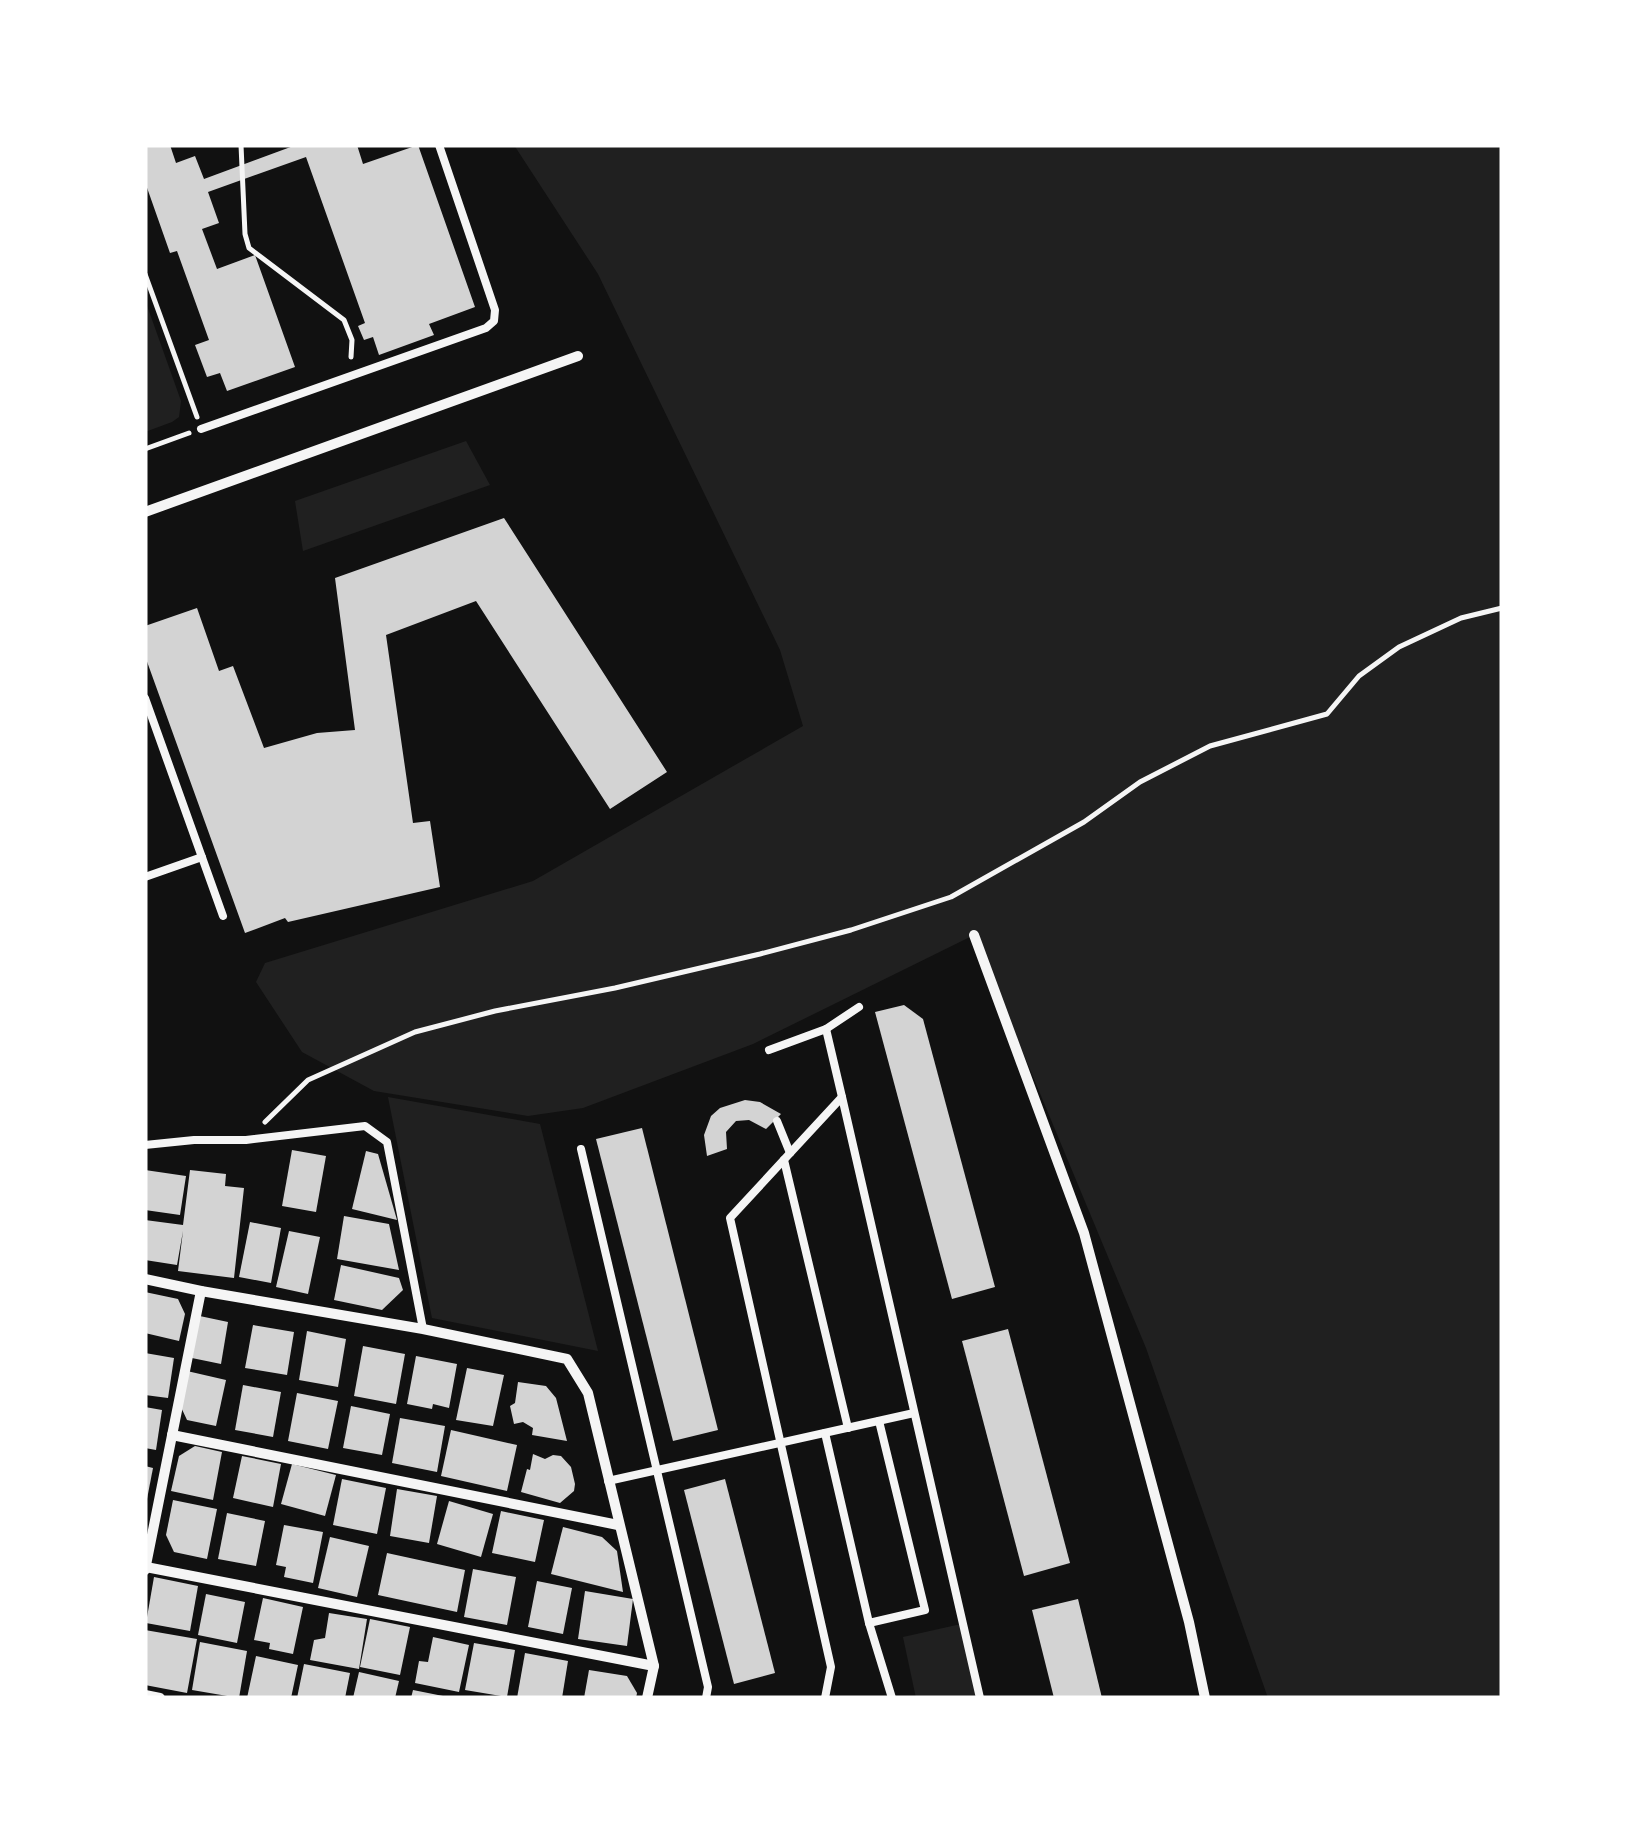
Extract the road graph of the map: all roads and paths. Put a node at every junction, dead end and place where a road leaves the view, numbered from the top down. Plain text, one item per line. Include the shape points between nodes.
1 (242, 145) edge
2 (438, 145) edge
3 (145, 274) edge
4 (578, 356) dead end
5 (349, 376) junction
6 (202, 429) junction
7 (145, 449) edge
8 (145, 512) edge
9 (1502, 608) edge
10 (145, 698) edge
11 (202, 856) junction
12 (145, 877) edge
13 (223, 916) dead end
14 (974, 934) dead end
15 (859, 1007) dead end
16 (826, 1029) junction
17 (769, 1050) dead end
18 (842, 1097) junction
19 (777, 1120) dead end
20 (246, 1140) junction
21 (145, 1144) edge
22 (580, 1149) dead end
23 (787, 1156) junction
24 (145, 1279) edge
25 (200, 1291) junction
26 (423, 1329) junction
27 (914, 1413) junction
28 (880, 1421) junction
29 (848, 1428) junction
30 (825, 1433) junction
31 (172, 1435) junction
32 (780, 1443) junction
33 (659, 1470) junction
34 (608, 1481) junction
35 (618, 1525) junction
36 (145, 1569) edge
37 (869, 1622) junction
38 (654, 1666) junction
39 (145, 1695) edge
40 (160, 1698) edge
41 (647, 1698) edge
42 (706, 1698) edge
43 (825, 1698) edge
44 (892, 1698) edge
45 (980, 1698) edge
46 (1205, 1698) edge

1 - 5 path via 249,248 344,320 352,340
2 - 5 lane via 494,321
3 - 6 path
4 - 8 street
5 - 6 lane
6 - 7 path
9 - 20 path via 1399,647 1359,676 1327,714 1210,746 1140,782 952,897 760,954 415,1032 308,1080
10 - 11 lane
11 - 12 lane
11 - 13 lane
14 - 46 street via 1084,1233
15 - 16 lane
16 - 17 lane
16 - 18 lane
18 - 23 lane
18 - 27 lane
19 - 23 lane
20 - 21 lane
20 - 26 lane via 365,1126 387,1142
22 - 33 lane
23 - 29 lane
23 - 32 lane via 730,1218
24 - 25 street
25 - 26 street
25 - 31 street
26 - 34 street via 567,1359 588,1393
27 - 28 lane
27 - 45 lane
28 - 29 lane
28 - 37 lane via 924,1610
29 - 30 lane
30 - 32 lane
30 - 37 lane
31 - 35 street
31 - 36 street
32 - 33 lane
32 - 43 lane via 831,1667
33 - 34 lane
33 - 42 lane
34 - 35 street
35 - 38 street
36 - 38 street
37 - 44 lane
38 - 41 street
39 - 40 street

